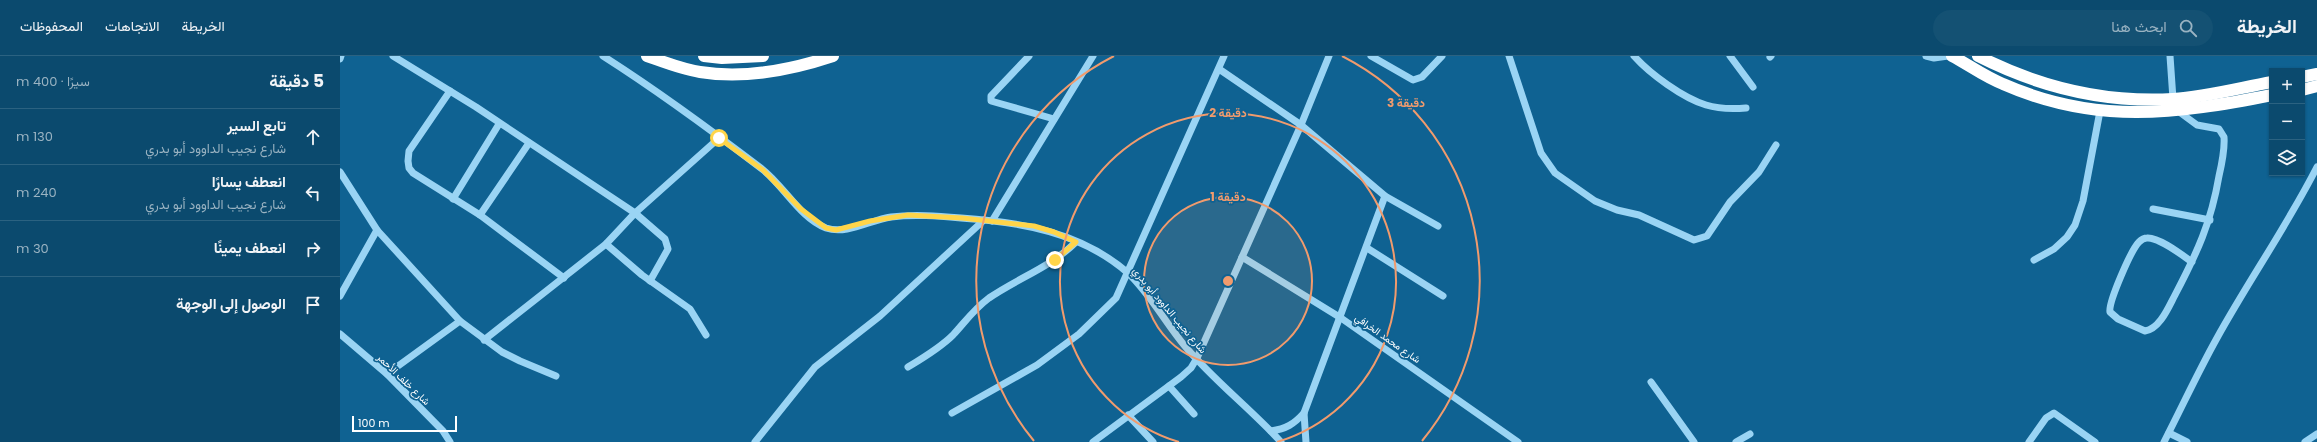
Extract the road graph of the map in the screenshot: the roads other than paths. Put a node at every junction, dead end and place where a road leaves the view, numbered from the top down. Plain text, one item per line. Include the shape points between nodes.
1 (342, 56) edge
2 (393, 56) edge
3 (603, 56) edge
4 (647, 56) edge
5 (704, 56) edge
6 (763, 56) edge
7 (833, 56) edge
8 (1029, 56) edge
9 (1093, 56) edge
10 (1224, 56) edge
11 (1329, 56) edge
12 (1371, 56) edge
13 (1442, 56) edge
14 (1509, 56) edge
15 (1634, 56) edge
16 (1730, 56) edge
17 (1926, 56) edge
18 (1948, 56) edge
19 (1952, 56) edge
20 (1978, 56) edge
21 (2170, 56) edge
22 (340, 59) edge
23 (1219, 69) junction
24 (2317, 74) edge
25 (2305, 76) edge
26 (2269, 83) edge
27 (2317, 86) edge
28 (1753, 87) dead end
29 (2305, 89) edge
30 (450, 91) junction
31 (2269, 96) edge
32 (2173, 99) junction
33 (1746, 108) dead end
34 (2100, 111) junction
35 (2178, 111) junction
36 (1054, 119) junction
37 (499, 124) junction
38 (1301, 125) junction
39 (719, 138) junction
40 (529, 143) junction
41 (1776, 145) dead end
42 (2317, 167) edge
43 (340, 172) edge
44 (1385, 196) junction
45 (453, 198) junction
46 (2152, 209) dead end
47 (635, 213) junction
48 (480, 215) junction
49 (984, 220) junction
50 (2210, 220) junction
51 (992, 221) junction
52 (1438, 226) dead end
53 (377, 230) junction
54 (1076, 242) junction
55 (606, 244) junction
56 (1367, 248) junction
57 (1242, 257) junction
58 (2034, 260) dead end
59 (2192, 262) junction
60 (1128, 274) junction
61 (564, 278) junction
62 (650, 281) junction
63 (340, 296) edge
64 (1443, 296) dead end
65 (1341, 318) junction
66 (460, 321) junction
67 (340, 334) edge
68 (706, 335) dead end
69 (484, 340) junction
70 (1197, 358) junction
71 (908, 367) dead end
72 (387, 374) junction
73 (556, 376) dead end
74 (1651, 382) dead end
75 (1169, 386) junction
76 (952, 413) dead end
77 (1304, 413) junction
78 (1194, 414) dead end
79 (1128, 415) junction
80 (1271, 431) junction
81 (2169, 433) junction
82 (1750, 434) dead end
83 (2317, 434) edge
84 (450, 442) edge
85 (755, 442) edge
86 (1093, 442) edge
87 (1153, 442) edge
88 (1281, 442) edge
89 (1306, 442) edge
90 (1518, 442) edge
91 (1694, 442) edge
92 (1736, 442) edge
93 (2029, 442) edge
94 (2095, 442) edge
95 (2164, 442) edge
96 (2187, 442) edge
97 (2305, 442) edge

1 - 22 street
2 - 30 street
3 - 39 street, شارع نجيب الداوود أبو بدري via 643,81
4 - 7 highway via 700,72 728,73 775,70
5 - 6 highway
8 - 36 street via 991,96 991,101
9 - 36 street
10 - 23 street
11 - 38 street
12 - 13 street via 1413,80 1422,77
14 - 41 street via 1541,153 1555,172 1595,201 1639,215 1694,240 1707,236 1730,202 1758,172
15 - 33 street via 1652,74 1705,105 1726,109
16 - 28 street
17 - 18 street
19 - 34 highway via 2002,84 2033,96
20 - 32 highway via 2031,80 2088,95
21 - 32 street
23 - 38 street
23 - 60 street
24 - 25 highway
26 - 32 highway
27 - 29 highway
30 - 37 street
30 - 45 street via 409,151 408,161 409,168 414,173
31 - 35 highway
34 - 35 highway
34 - 58 street via 2083,201 2075,225 2054,249
35 - 50 street via 2197,125 2219,129 2224,137 2221,169
36 - 51 street
37 - 40 street
37 - 45 street
38 - 44 street
38 - 57 street
39 - 47 street
39 - 49 street, شارع نجيب الداوود أبو بدري via 763,170 801,209 826,228 836,230 908,215
40 - 47 street
40 - 48 street
42 - 81 street via 2279,237 2217,337
43 - 53 street
44 - 52 street
44 - 56 street
45 - 48 street
46 - 50 street
47 - 55 street
47 - 62 street via 665,239 669,246
48 - 61 street
49 - 51 street, شارع نجيب الداوود أبو بدري
49 - 85 street via 880,316 815,367
50 - 59 street
51 - 54 street, شارع نجيب الداوود أبو بدري via 1046,229
53 - 63 street
53 - 66 street
54 - 60 street, شارع نجيب الداوود أبو بدري
54 - 71 street via 1055,260 991,297 973,312 952,336 930,354
55 - 61 street
55 - 62 street
56 - 64 street
56 - 65 street
57 - 65 street, شارع محمد الخرافي
57 - 70 street
59 - 59 street via 2161,243 2143,238 2135,247 2111,300 2110,312 2118,319 2145,331 2149,330 2164,314
60 - 70 street, شارع نجيب الداوود أبو بدري
60 - 76 street via 1116,298 1079,334 1022,375
61 - 69 street
62 - 68 street via 690,309
65 - 77 street
65 - 90 street, شارع محمد الخرافي
66 - 69 street
66 - 72 street
67 - 72 street, شارع خلف الأحمر
69 - 73 street via 520,361
70 - 75 street via 1191,368
70 - 80 street, شارع نجيب الداوود أبو بدري
72 - 84 street, شارع خلف الأحمر via 443,431
74 - 91 street
75 - 78 street
75 - 79 street
77 - 80 street via 1284,429
77 - 89 street
79 - 86 street
79 - 87 street
80 - 88 street, شارع نجيب الداوود أبو بدري
81 - 95 street
81 - 96 street
82 - 92 street
83 - 97 street
93 - 94 street via 2046,418 2054,413

